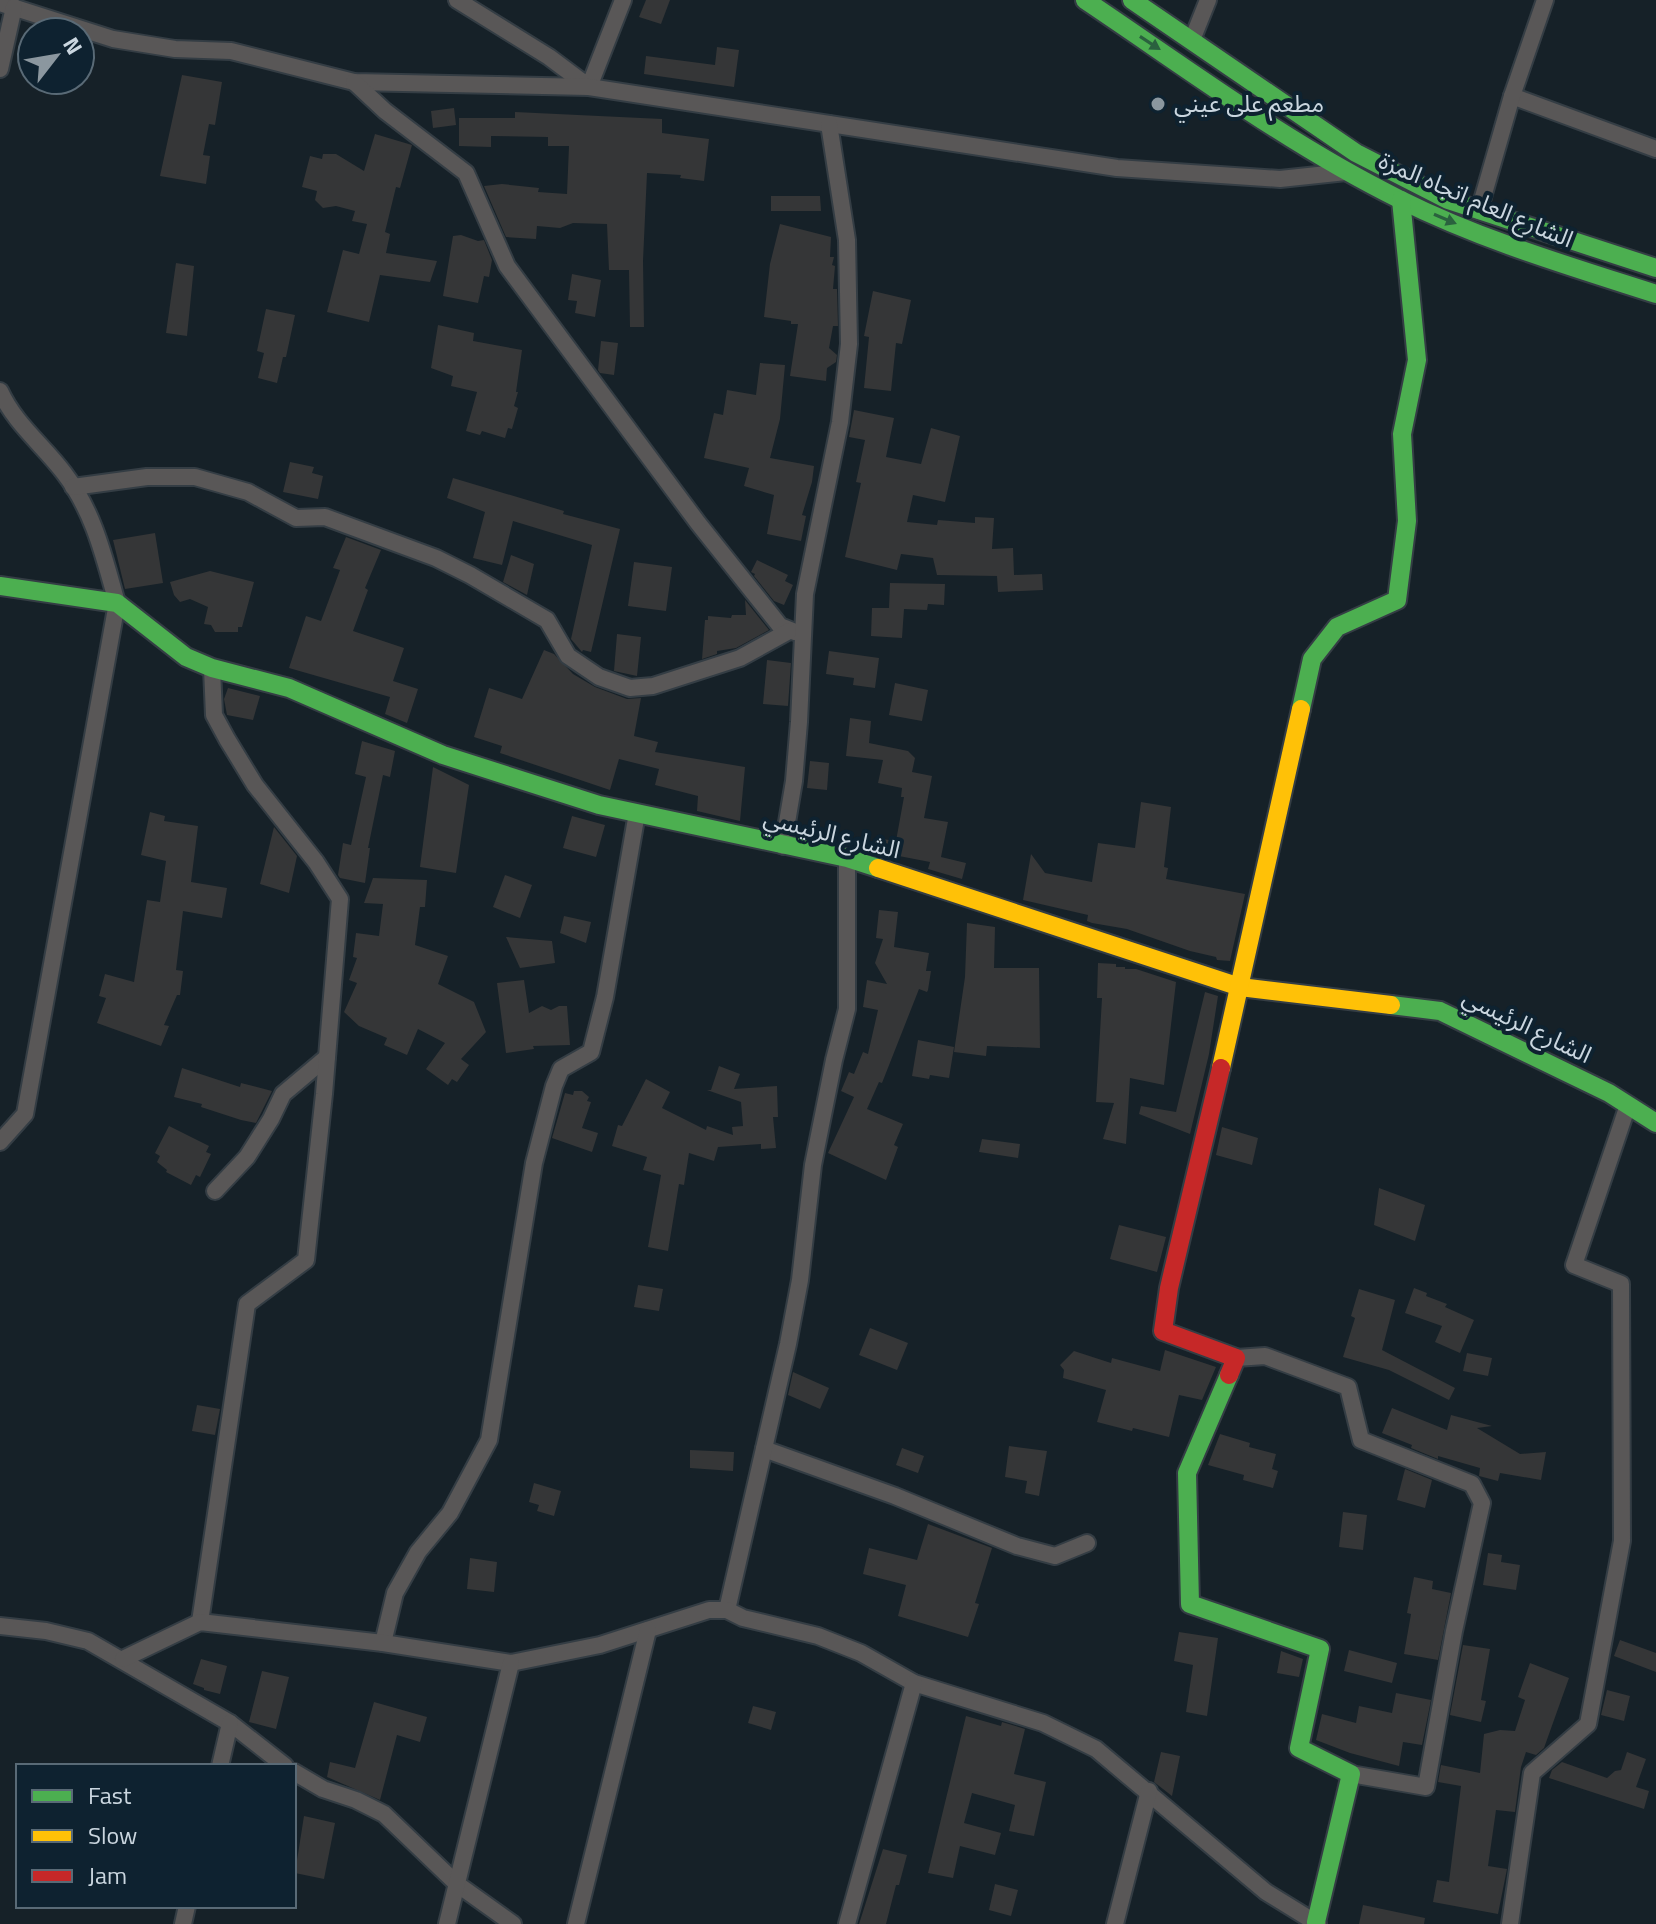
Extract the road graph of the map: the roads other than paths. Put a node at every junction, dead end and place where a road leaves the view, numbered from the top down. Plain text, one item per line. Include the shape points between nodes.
1 (457, 0) edge
2 (623, 0) edge
3 (1085, 0) edge
4 (1132, 0) edge
5 (1208, 0) edge
6 (1545, 0) edge
7 (7, 5) edge
8 (1192, 40) junction
9 (0, 69) edge
10 (354, 82) junction
11 (589, 87) junction
12 (1512, 96) junction
13 (829, 124) junction
14 (1656, 149) edge
15 (1356, 153) junction
16 (1347, 171) junction
17 (1401, 200) junction
18 (1479, 211) junction
19 (1656, 268) edge
20 (1656, 294) edge
21 (0, 391) edge
22 (73, 487) junction
23 (0, 586) edge
24 (117, 603) junction
25 (795, 632) junction
26 (212, 668) junction
27 (637, 813) junction
28 (783, 846) junction
29 (847, 858) junction
30 (1240, 987) junction
31 (327, 1057) junction
32 (1628, 1105) junction
33 (1656, 1123) edge
34 (0, 1142) edge
35 (215, 1191) dead end
36 (1236, 1358) junction
37 (764, 1449) junction
38 (1087, 1543) dead end
39 (727, 1610) junction
40 (200, 1622) junction
41 (0, 1626) edge
42 (648, 1630) junction
43 (383, 1643) junction
44 (123, 1659) junction
45 (511, 1663) junction
46 (914, 1683) junction
47 (230, 1723) junction
48 (220, 1764) edge
49 (282, 1764) edge
50 (296, 1773) edge
51 (1351, 1774) junction
52 (1149, 1791) junction
53 (457, 1884) junction
54 (1317, 1923) edge
55 (447, 1924) edge
56 (513, 1924) edge
57 (576, 1924) edge
58 (847, 1924) edge
59 (1115, 1924) edge
60 (1510, 1924) edge

1 - 11 street
2 - 11 street
3 -> 16 street, الشارع العام اتجاه المزة
4 - 8 street
5 - 8 street
6 - 12 street
7 - 9 street
7 - 10 street via 113,39 231,51
8 - 15 street
10 - 11 street
10 - 25 street via 466,173 507,266 698,523 780,626
11 - 13 street
12 - 14 street
12 - 18 street
13 - 16 street via 1117,168 1280,179
13 - 25 street via 847,240 849,344 840,422
15 - 16 street
15 - 18 street
16 - 17 street, الشارع العام اتجاه المزة
17 -> 20 street, الشارع العام اتجاه المزة via 1500,242
17 - 30 street via 1417,360 1402,434 1407,521 1397,600 1337,627 1312,659
18 - 19 street
21 - 22 street via 10,412
22 - 24 street via 94,524
22 - 25 street via 195,477 248,492 296,518 325,517 470,575 547,620 568,656 599,677 630,688 653,686 740,658
23 - 24 street, الشارع الرئيسي
24 - 26 street, الشارع الرئيسي via 186,657
24 - 34 street via 25,1114
25 - 28 street via 796,751
26 - 27 street, الشارع الرئيسي via 289,688 443,755
26 - 31 street via 214,715 227,739 340,899
27 - 28 street, الشارع الرئيسي
27 - 43 street via 591,1052 561,1069 534,1163 489,1440 450,1513 418,1552 395,1593
28 - 29 street, الشارع الرئيسي
29 - 30 street, الشارع الرئيسي
29 - 37 street via 847,1009 813,1165 800,1280
30 - 32 street, الشارع الرئيسي via 1440,1011
30 - 36 street via 1163,1331
31 - 35 street via 283,1094 247,1157
31 - 40 street via 306,1260 247,1304
32 - 33 street, الشارع الرئيسي
32 - 60 street via 1574,1265 1621,1284 1622,1541 1588,1724 1532,1773
36 - 51 street via 1187,1473 1190,1604 1320,1649 1299,1748
36 - 51 street via 1265,1356 1348,1387 1361,1440 1472,1484 1482,1503 1426,1787
37 - 38 street via 1017,1546 1055,1556
37 - 39 street
39 - 42 street via 709,1610
39 - 46 street via 818,1636
40 - 43 street
40 - 44 street
41 - 44 street via 88,1641
42 - 45 street
42 - 57 street
43 - 45 street
44 - 47 street
45 - 53 street
46 - 52 street via 1043,1723 1096,1749
46 - 58 street
47 - 48 street
47 - 49 street
50 - 53 street via 384,1814
51 - 54 street
52 - 54 street via 1266,1892
52 - 59 street
53 - 55 street
53 - 56 street

